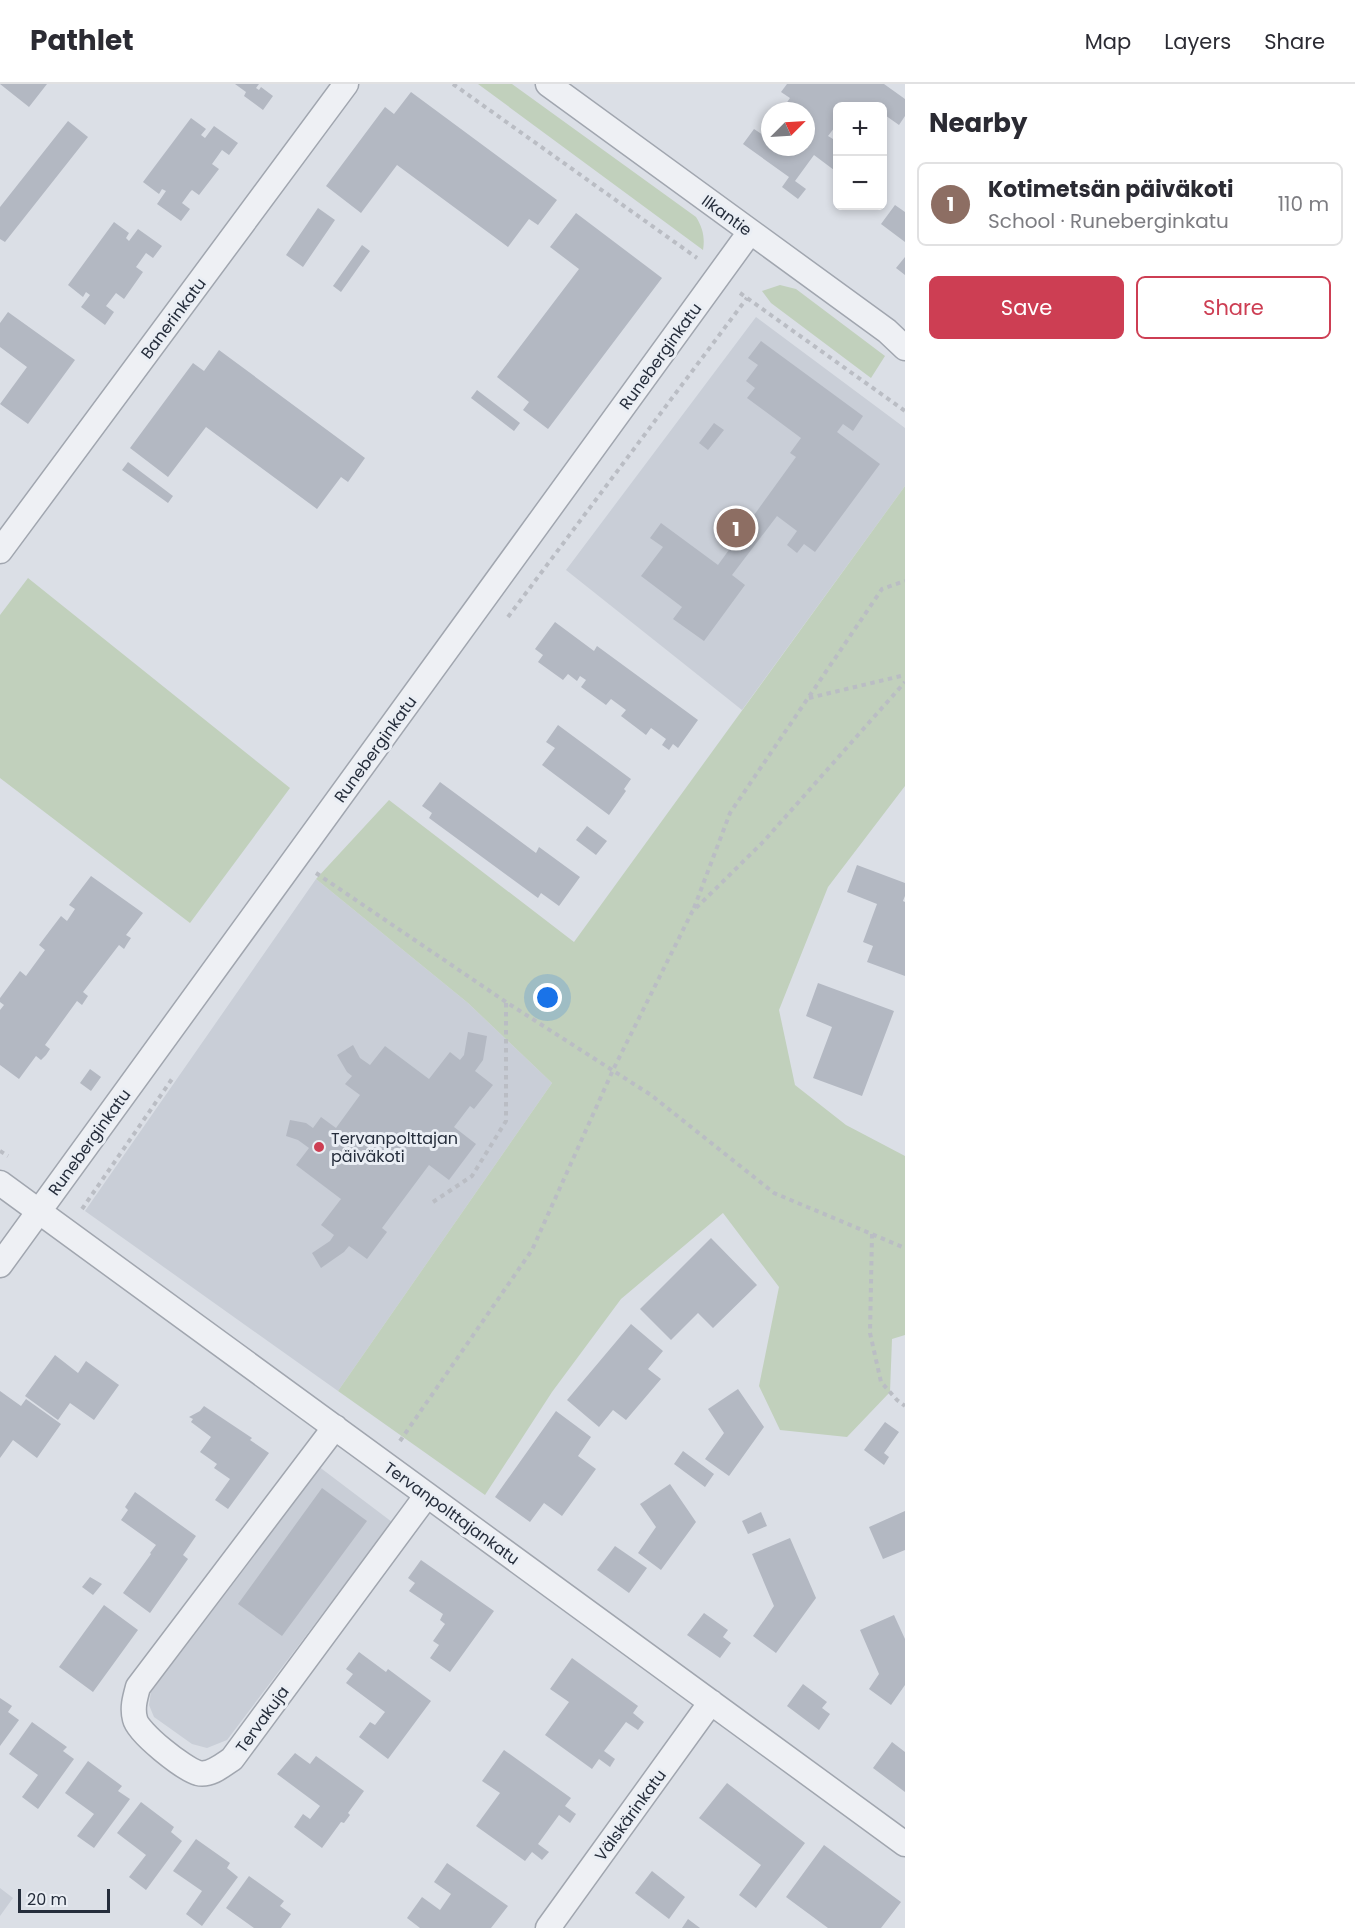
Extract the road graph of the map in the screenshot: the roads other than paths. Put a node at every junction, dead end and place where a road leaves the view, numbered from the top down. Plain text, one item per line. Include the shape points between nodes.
1 (346, 84) edge
2 (548, 84) edge
3 (750, 232) junction
4 (905, 348) edge
5 (0, 551) edge
6 (0, 1183) edge
7 (39, 1211) junction
8 (0, 1265) edge
9 (335, 1427) junction
10 (427, 1495) junction
11 (711, 1702) junction
12 (905, 1844) edge
13 (548, 1928) edge

1 - 5 street, Banerinkatu
2 - 3 street, Ilkantie
3 - 4 street, Ilkantie
3 - 7 street, Runeberginkatu
6 - 7 street, Tervanpolttajankatu
7 - 8 street, Runeberginkatu
7 - 9 street, Tervanpolttajankatu
9 - 10 street, Tervanpolttajankatu
9 - 10 street, Tervakuja via 138,1687 133,1702 135,1721 165,1753 198,1773 210,1772 232,1759
10 - 11 street, Tervanpolttajankatu
11 - 12 street, Tervanpolttajankatu
11 - 13 street, Välskärinkatu

